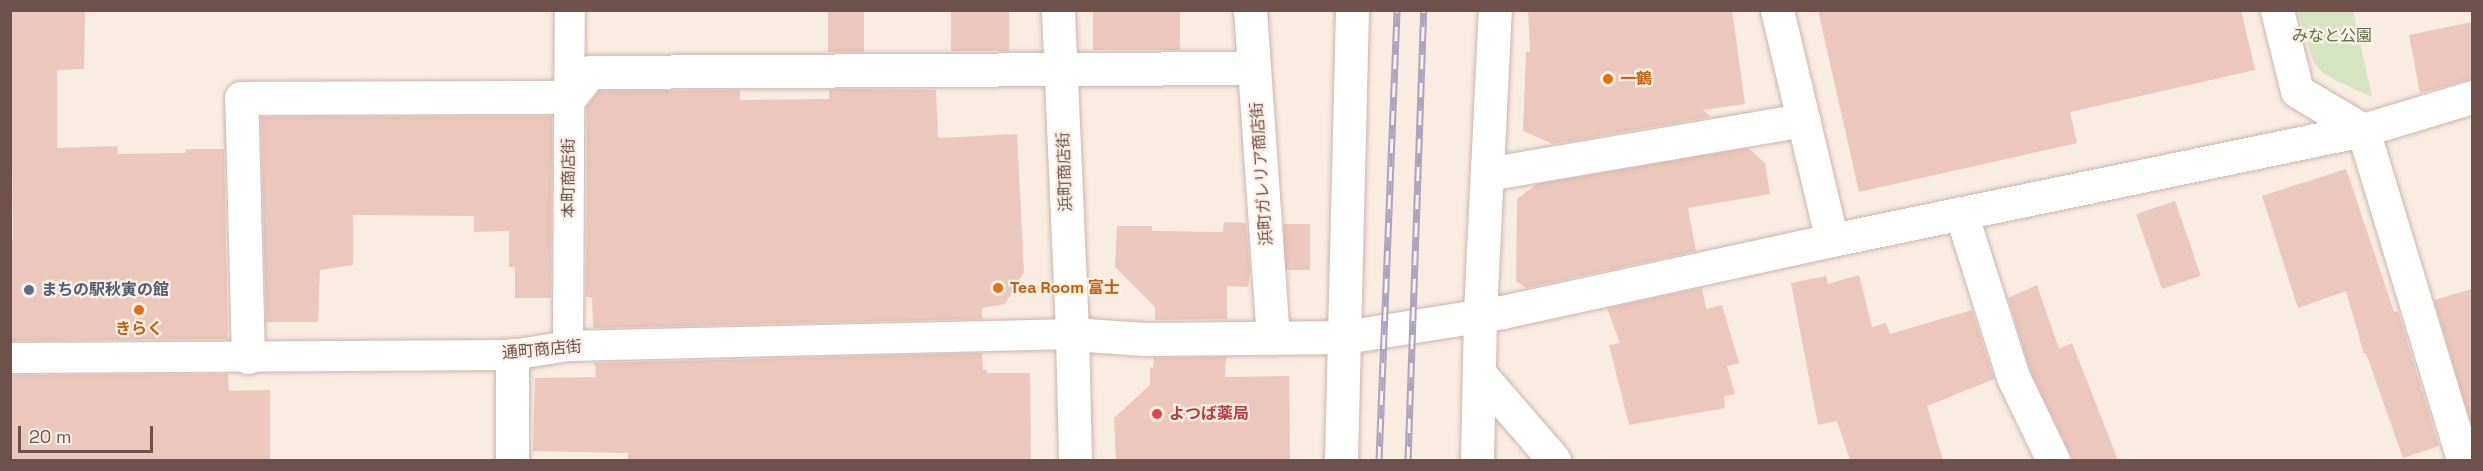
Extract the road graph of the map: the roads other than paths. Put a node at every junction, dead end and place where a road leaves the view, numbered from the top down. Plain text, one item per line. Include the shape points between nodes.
1 (570, 10) edge
2 (1058, 10) edge
3 (1250, 10) edge
4 (1352, 10) edge
5 (1496, 10) edge
6 (1777, 10) edge
7 (2277, 10) edge
8 (1254, 68) junction
9 (1061, 70) junction
10 (570, 97) junction
11 (2472, 97) edge
12 (1803, 120) junction
13 (2363, 130) junction
14 (1487, 174) junction
15 (1961, 213) junction
16 (1832, 240) junction
17 (1480, 313) junction
18 (1072, 334) junction
19 (1345, 337) junction
20 (1273, 338) junction
21 (568, 346) junction
22 (512, 355) junction
23 (248, 357) junction
24 (10, 358) edge
25 (1479, 373) junction
26 (512, 460) edge
27 (1075, 460) edge
28 (1341, 460) edge
29 (1477, 460) edge
30 (1554, 460) edge
31 (2053, 460) edge
32 (2463, 460) edge

1 - 10 street, 本町商店街
2 - 9 street, 浜町商店街
3 - 8 street, 浜町ガレリア商店街
4 - 19 street
5 - 14 street
6 - 12 street
7 - 13 street via 2297,91
8 - 9 street
8 - 20 street, 浜町ガレリア商店街
9 - 10 street via 590,72
9 - 18 street, 浜町商店街
10 - 21 street, 本町商店街
10 - 23 street via 241,98
11 - 13 street
12 - 14 street
12 - 16 street
13 - 15 street
13 - 32 street
14 - 17 street
15 - 16 street
15 - 31 street via 2013,377
16 - 17 street
17 - 19 street
17 - 25 street
18 - 20 street via 1144,339
18 - 21 street, 通町商店街
18 - 27 street, 浜町商店街
19 - 20 street
19 - 28 street
21 - 22 street, 通町商店街
22 - 23 street, 通町商店街
22 - 26 street
23 - 24 street, 通町商店街
25 - 29 street
25 - 30 street

